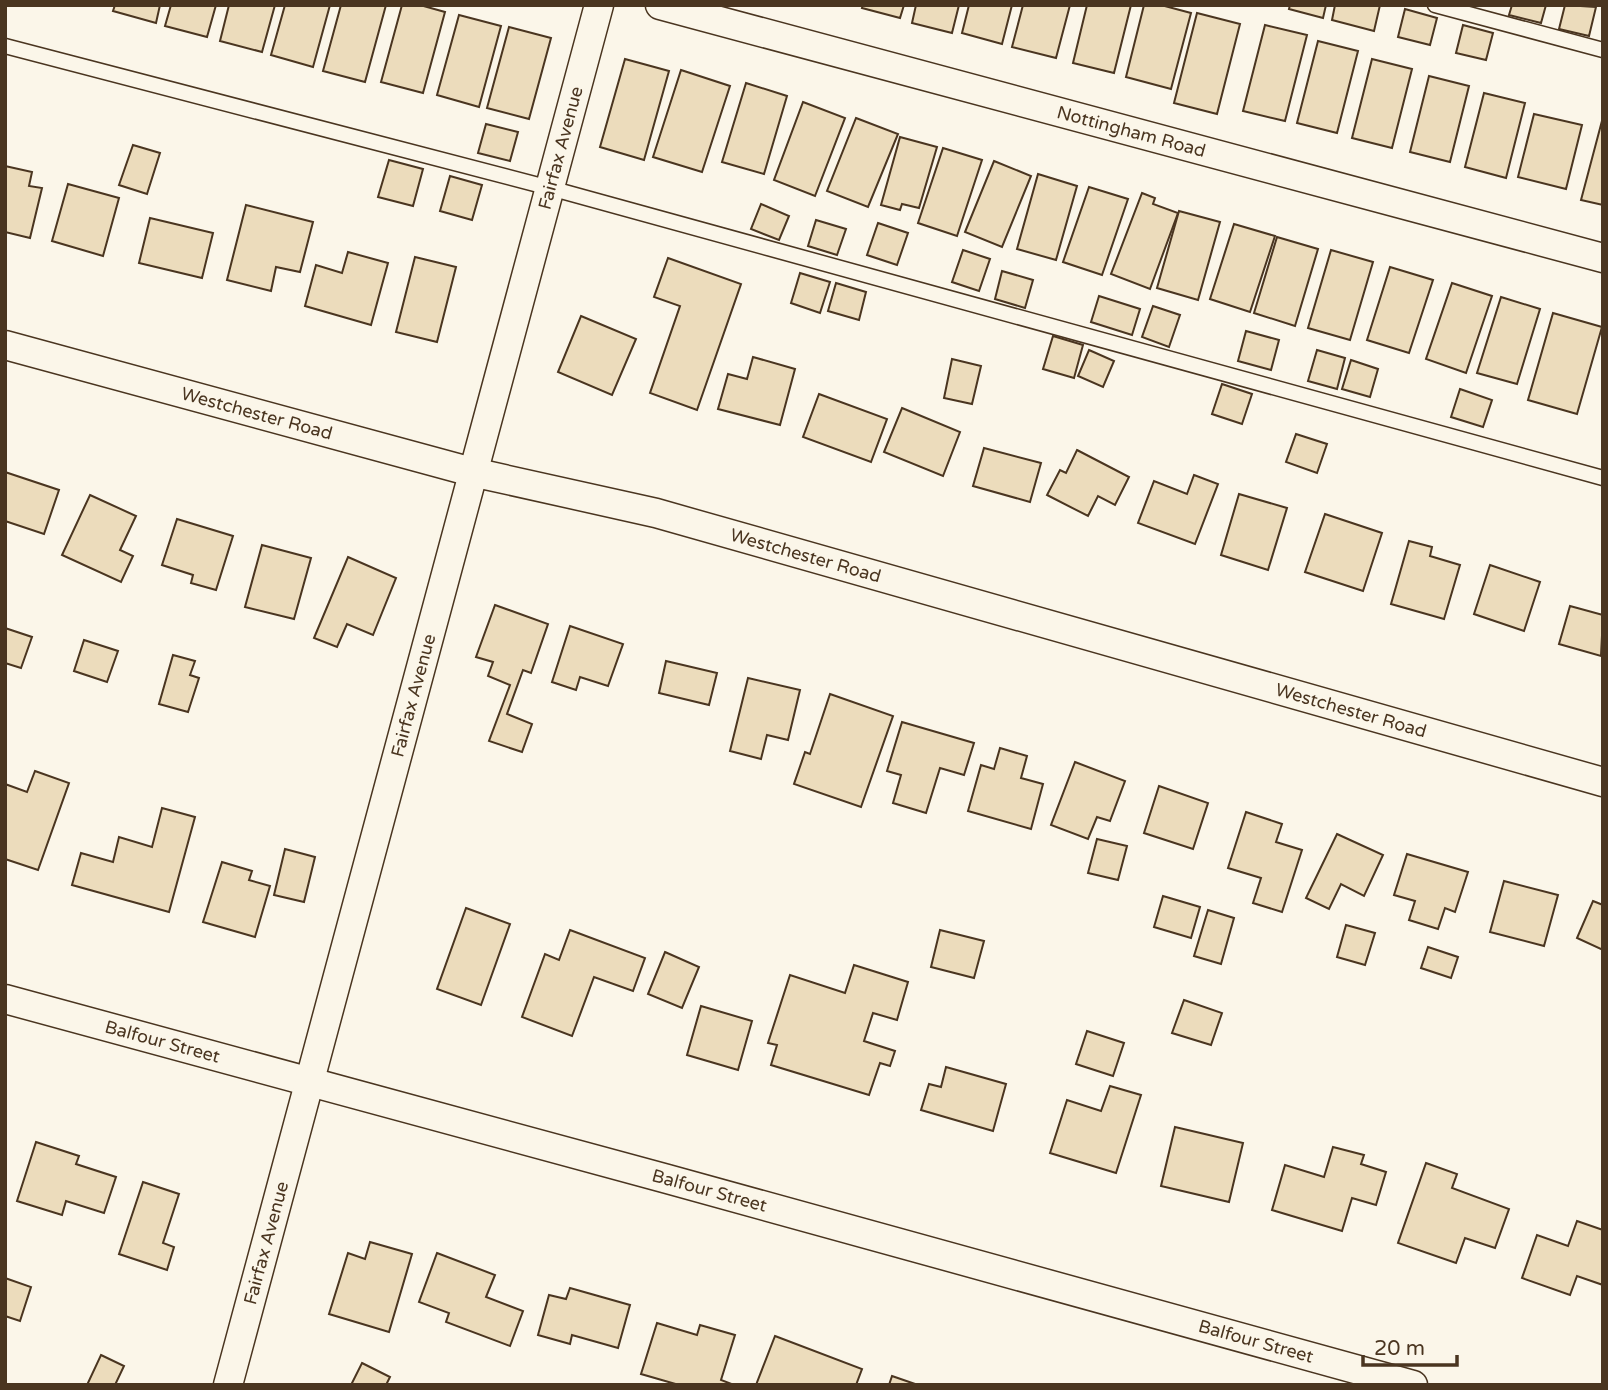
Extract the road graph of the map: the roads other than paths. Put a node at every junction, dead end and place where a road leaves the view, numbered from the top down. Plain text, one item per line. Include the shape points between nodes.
1 (598, 5) edge
2 (660, 5) edge
3 (1435, 5) edge
4 (5, 46) edge
5 (1603, 50) edge
6 (550, 188) junction
7 (1603, 258) edge
8 (5, 345) edge
9 (472, 472) junction
10 (1603, 478) edge
11 (1603, 782) edge
12 (5, 999) edge
13 (309, 1081) junction
14 (228, 1385) edge
15 (1413, 1385) edge

1 - 6 street, Fairfax Avenue
2 - 7 street, Nottingham Road
3 - 5 lane
4 - 6 lane
6 - 9 street, Fairfax Avenue
6 - 10 lane
8 - 9 street, Westchester Road
9 - 11 street, Westchester Road via 656,513
9 - 13 street, Fairfax Avenue
12 - 13 street, Balfour Street
13 - 14 street, Fairfax Avenue
13 - 15 street, Balfour Street

